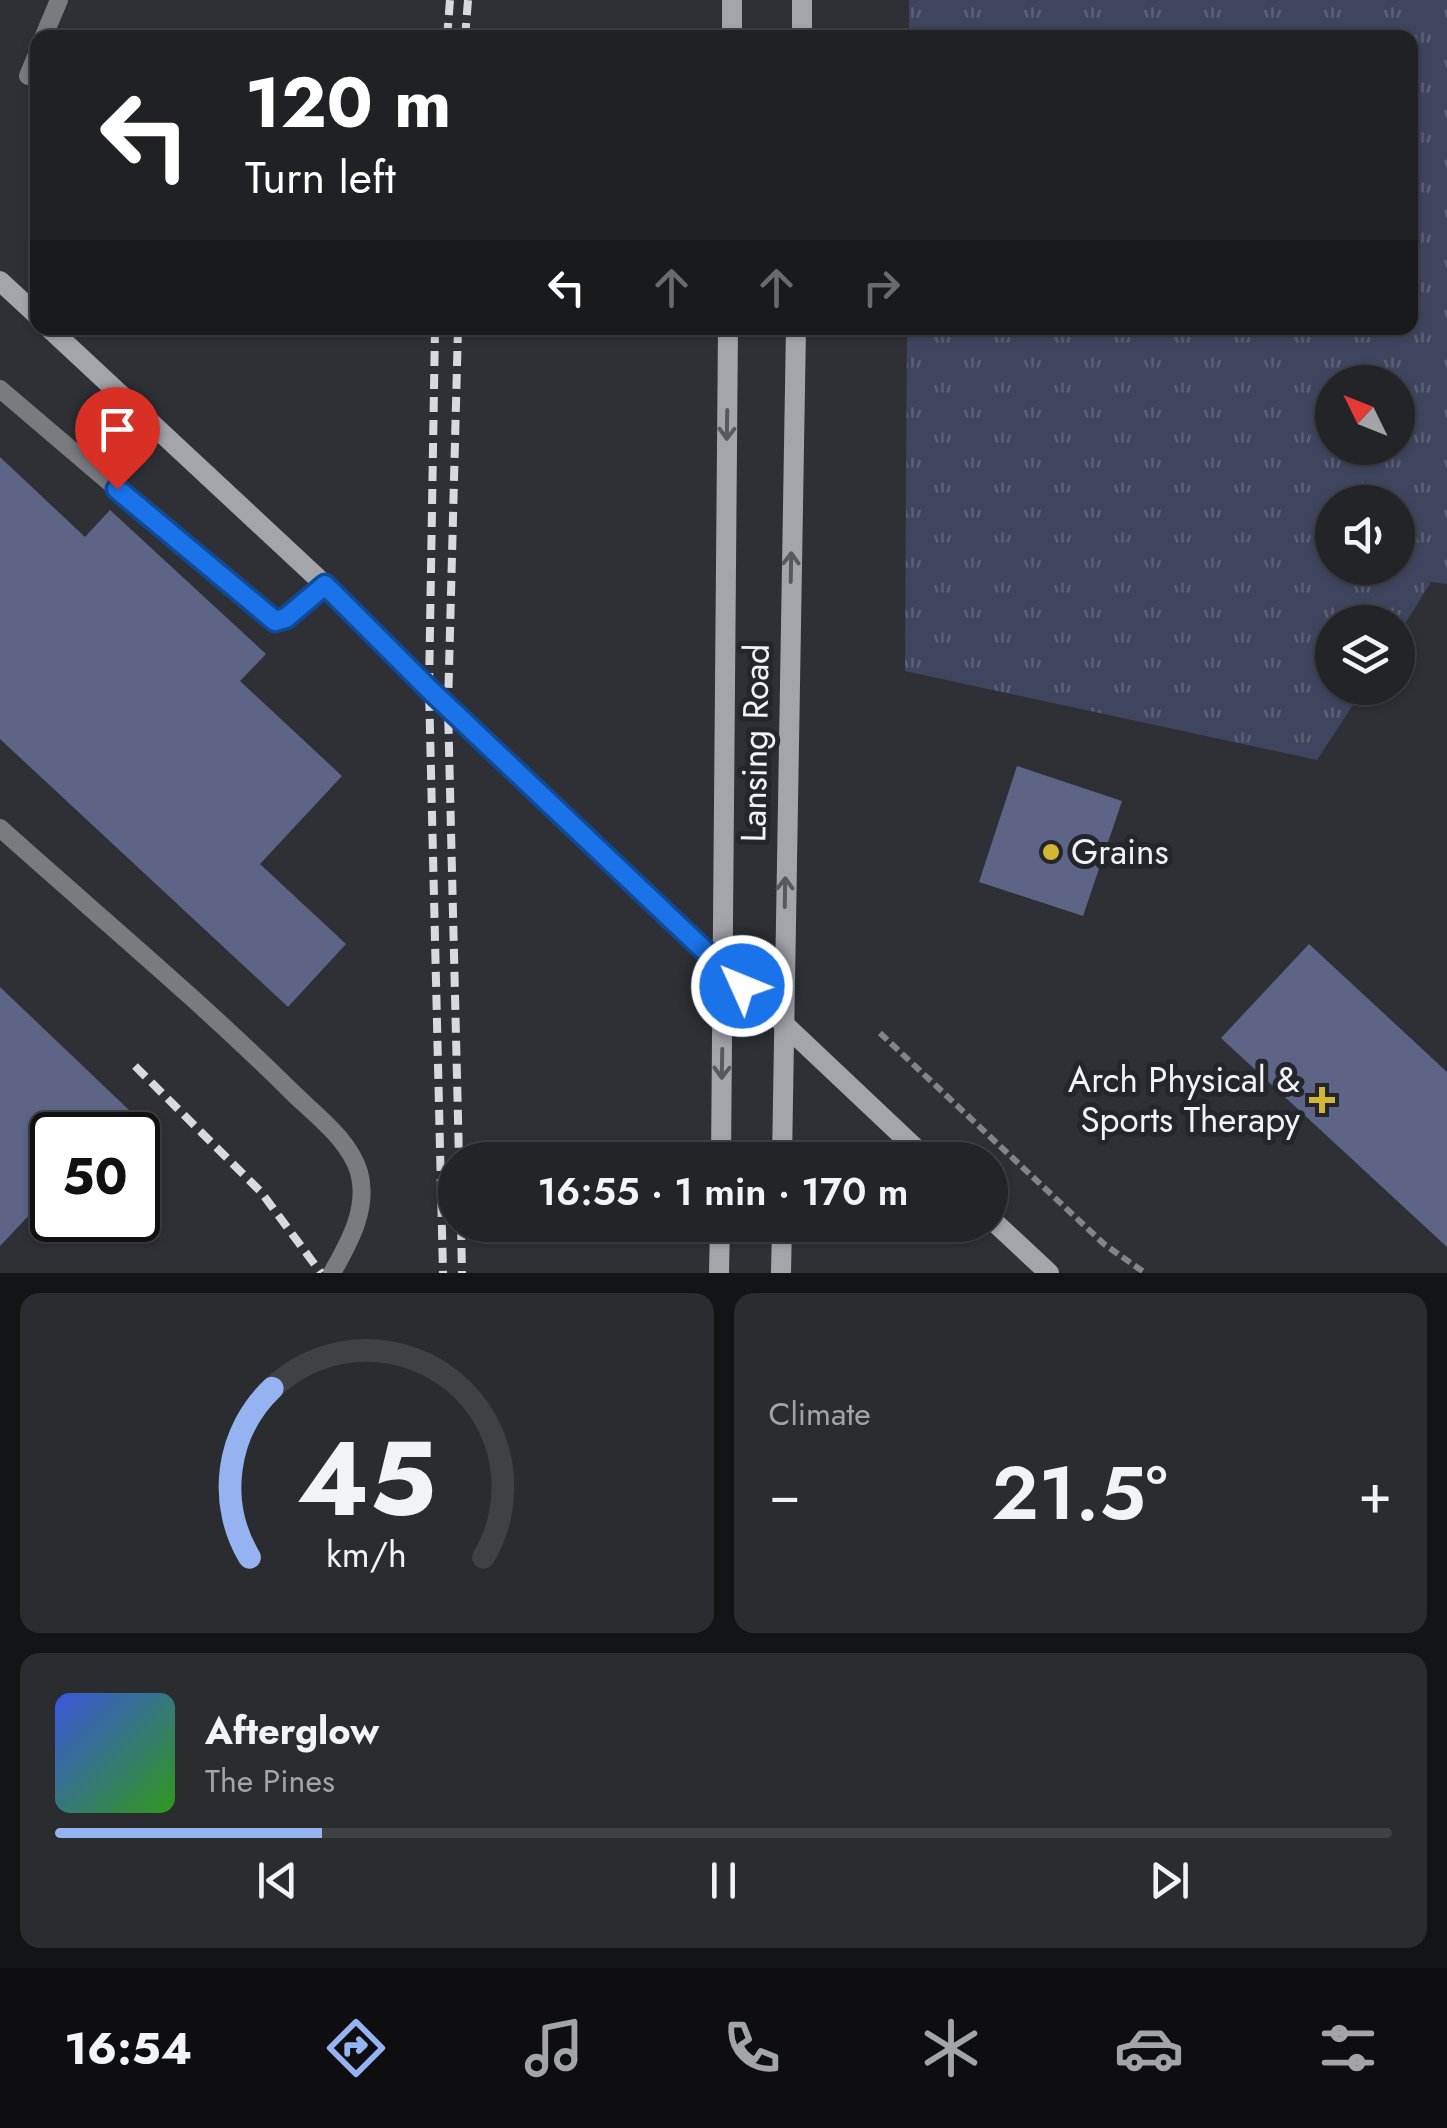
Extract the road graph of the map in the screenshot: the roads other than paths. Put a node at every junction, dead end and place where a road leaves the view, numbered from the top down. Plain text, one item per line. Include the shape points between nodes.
1 (59, 0) edge
2 (732, 0) edge
3 (802, 0) edge
4 (46, 30) edge
5 (732, 30) edge
6 (802, 30) edge
7 (30, 71) edge
8 (28, 76) dead end
9 (0, 281) edge
10 (30, 309) edge
11 (57, 335) edge
12 (728, 335) edge
13 (796, 335) edge
14 (0, 389) edge
15 (325, 585) junction
16 (0, 828) edge
17 (722, 967) junction
18 (782, 1025) junction
19 (720, 1142) edge
20 (782, 1142) edge
21 (909, 1142) edge
22 (1008, 1235) edge
23 (720, 1242) edge
24 (782, 1242) edge
25 (332, 1273) edge
26 (719, 1273) edge
27 (782, 1273) edge
28 (1048, 1273) edge

1 - 4 lane
2 - 5 main road
3 - 6 main road
7 - 8 lane
9 - 10 main road
11 - 15 main road
12 -> 17 main road, Lansing Road
18 -> 13 main road, Lansing Road
14 - 15 lane via 275,621
15 - 17 main road
16 - 25 lane via 340,1140 359,1171 362,1198 354,1234
17 - 18 main road
17 -> 19 main road, Lansing Road
18 - 20 main road, Lansing Road
18 - 21 main road
22 - 28 main road
23 - 26 main road
24 - 27 main road

